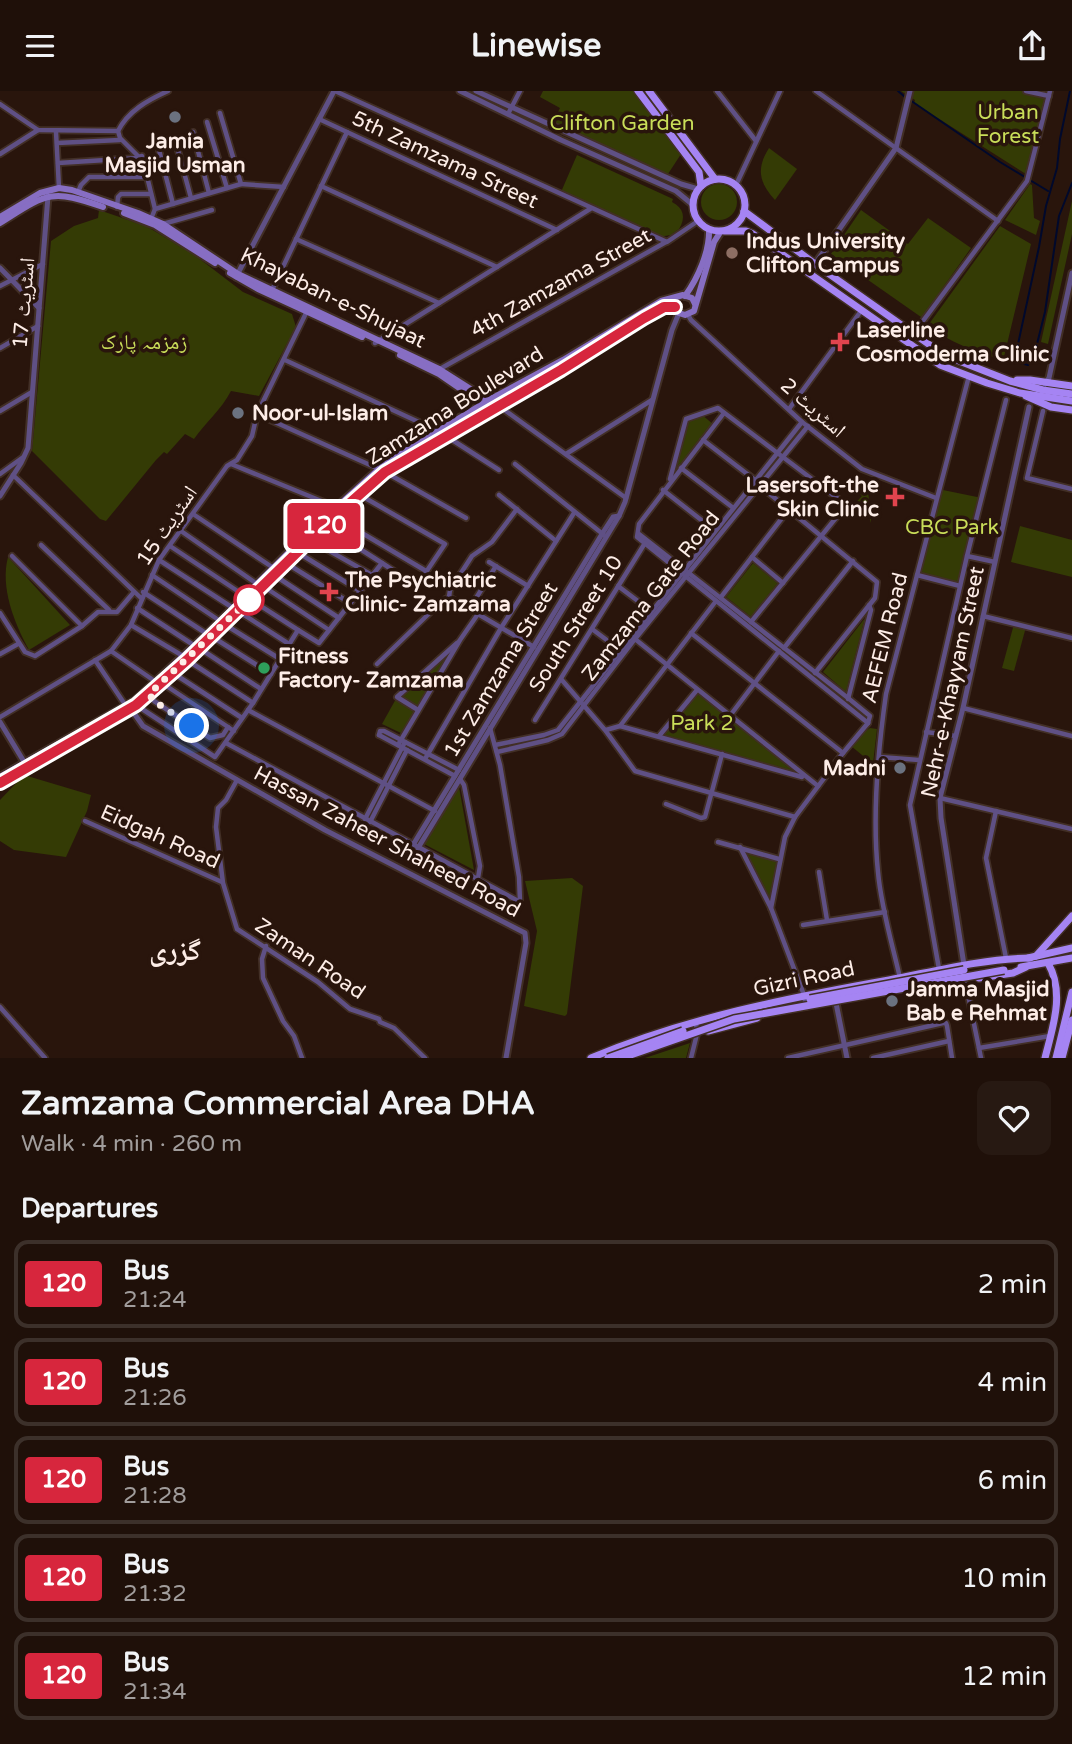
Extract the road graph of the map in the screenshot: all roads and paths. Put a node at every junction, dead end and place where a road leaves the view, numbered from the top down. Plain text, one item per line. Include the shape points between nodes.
1 (168, 91) edge
2 (334, 91) edge
3 (460, 91) edge
4 (476, 91) edge
5 (520, 91) edge
6 (638, 91) edge
7 (717, 91) edge
8 (780, 91) edge
9 (816, 91) edge
10 (910, 91) edge
11 (1026, 91) edge
12 (1050, 94) edge
13 (652, 95) edge
14 (0, 104) edge
15 (510, 111) junction
16 (220, 113) dead end
17 (319, 119) junction
18 (207, 122) dead end
19 (38, 130) junction
20 (118, 131) junction
21 (56, 132) junction
22 (192, 132) dead end
23 (347, 132) junction
24 (121, 140) junction
25 (756, 141) junction
26 (57, 143) junction
27 (176, 143) dead end
28 (896, 148) junction
29 (159, 151) dead end
30 (0, 154) edge
31 (138, 157) junction
32 (58, 163) junction
33 (147, 177) junction
34 (715, 179) junction
35 (242, 184) junction
36 (736, 185) junction
37 (321, 186) junction
38 (284, 187) junction
39 (700, 187) junction
40 (59, 188) junction
41 (226, 188) junction
42 (78, 192) junction
43 (49, 193) junction
44 (209, 193) junction
45 (151, 194) junction
46 (191, 198) junction
47 (173, 204) junction
48 (693, 205) junction
49 (117, 207) junction
50 (155, 209) junction
51 (591, 209) junction
52 (212, 210) dead end
53 (744, 211) junction
54 (0, 217) edge
55 (151, 219) junction
56 (754, 219) junction
57 (698, 221) junction
58 (998, 221) junction
59 (0, 223) edge
60 (163, 224) junction
61 (709, 229) junction
62 (557, 230) junction
63 (722, 231) junction
64 (296, 239) junction
65 (760, 239) junction
66 (667, 242) junction
67 (43, 264) junction
68 (815, 264) junction
69 (497, 267) junction
70 (0, 268) edge
71 (1072, 273) edge
72 (237, 276) junction
73 (11, 280) junction
74 (0, 286) edge
75 (272, 291) junction
76 (684, 296) junction
77 (1069, 298) edge
78 (439, 304) junction
79 (695, 304) junction
80 (40, 308) junction
81 (308, 310) junction
82 (677, 310) junction
83 (862, 310) junction
84 (688, 315) junction
85 (38, 326) junction
86 (913, 334) junction
87 (377, 342) junction
88 (0, 348) edge
89 (285, 360) junction
90 (437, 371) junction
91 (969, 376) junction
92 (1044, 386) junction
93 (1072, 386) edge
94 (33, 392) junction
95 (1020, 393) junction
96 (1072, 394) edge
97 (652, 400) junction
98 (1006, 400) dead end
99 (1072, 401) edge
100 (486, 402) junction
101 (1029, 407) dead end
102 (495, 408) junction
103 (789, 409) junction
104 (1072, 410) edge
105 (0, 411) edge
106 (1043, 411) dead end
107 (724, 413) junction
108 (257, 414) junction
109 (802, 422) junction
110 (808, 426) junction
111 (442, 434) junction
112 (703, 440) junction
113 (566, 454) junction
114 (26, 455) junction
115 (779, 455) junction
116 (230, 464) junction
117 (514, 464) dead end
118 (765, 467) junction
119 (681, 468) junction
120 (499, 470) dead end
121 (382, 471) junction
122 (770, 472) junction
123 (0, 474) edge
124 (13, 475) junction
125 (755, 480) junction
126 (669, 483) junction
127 (760, 485) junction
128 (1072, 489) edge
129 (663, 491) junction
130 (359, 494) junction
131 (499, 495) dead end
132 (0, 496) edge
133 (626, 498) junction
134 (936, 498) junction
135 (337, 507) junction
136 (732, 507) junction
137 (517, 509) junction
138 (789, 509) junction
139 (574, 513) junction
140 (193, 514) junction
141 (335, 517) junction
142 (466, 518) dead end
143 (723, 519) junction
144 (729, 525) junction
145 (324, 526) junction
146 (714, 530) junction
147 (181, 531) junction
148 (604, 535) junction
149 (639, 535) junction
150 (820, 535) junction
151 (310, 540) junction
152 (556, 541) junction
153 (645, 544) junction
154 (41, 545) dead end
155 (170, 546) junction
156 (297, 552) junction
157 (12, 555) dead end
158 (967, 556) junction
159 (752, 557) junction
160 (159, 560) junction
161 (853, 561) junction
162 (382, 562) junction
163 (489, 562) dead end
164 (995, 562) junction
165 (286, 563) junction
166 (496, 566) junction
167 (273, 571) junction
168 (426, 571) junction
169 (685, 573) junction
170 (152, 575) junction
171 (372, 575) junction
172 (916, 575) junction
173 (783, 583) junction
174 (260, 585) junction
175 (528, 586) junction
176 (618, 586) junction
177 (960, 586) junction
178 (360, 590) junction
179 (144, 592) junction
180 (134, 593) junction
181 (449, 597) junction
182 (141, 598) junction
183 (247, 598) junction
184 (719, 599) junction
185 (350, 603) junction
186 (661, 603) junction
187 (869, 605) junction
188 (137, 608) junction
189 (470, 608) junction
190 (236, 609) junction
191 (110, 611) junction
192 (651, 611) junction
193 (733, 611) junction
194 (0, 613) edge
195 (478, 614) junction
196 (983, 616) junction
197 (339, 618) junction
198 (553, 620) junction
199 (222, 622) junction
200 (751, 622) junction
201 (131, 625) junction
202 (82, 626) junction
203 (501, 628) junction
204 (592, 629) junction
205 (298, 630) junction
206 (329, 630) junction
207 (691, 633) junction
208 (209, 635) junction
209 (1072, 638) edge
210 (635, 639) junction
211 (460, 640) junction
212 (18, 644) junction
213 (289, 644) junction
214 (197, 647) junction
215 (534, 647) junction
216 (620, 650) junction
217 (782, 650) junction
218 (111, 651) junction
219 (0, 655) edge
220 (186, 658) junction
221 (280, 659) junction
222 (95, 660) junction
223 (377, 664) dead end
224 (666, 664) junction
225 (523, 670) junction
226 (173, 673) junction
227 (271, 674) junction
228 (814, 675) junction
229 (561, 679) junction
230 (159, 683) junction
231 (754, 683) junction
232 (261, 689) junction
233 (697, 689) junction
234 (149, 694) junction
235 (847, 701) junction
236 (579, 702) junction
237 (253, 703) junction
238 (131, 707) junction
239 (584, 707) junction
240 (963, 708) junction
241 (248, 710) junction
242 (418, 710) junction
243 (0, 717) edge
244 (729, 717) junction
245 (242, 718) junction
246 (535, 720) dead end
247 (0, 722) edge
248 (620, 726) junction
249 (228, 727) junction
250 (488, 727) junction
251 (605, 730) junction
252 (234, 731) junction
253 (926, 732) junction
254 (659, 736) junction
255 (956, 736) junction
256 (1072, 736) edge
257 (226, 743) junction
258 (403, 745) junction
259 (495, 745) junction
260 (497, 752) junction
261 (843, 753) junction
262 (722, 754) junction
263 (426, 756) junction
264 (880, 757) junction
265 (919, 760) junction
266 (26, 765) junction
267 (458, 775) junction
268 (0, 777) edge
269 (807, 778) junction
270 (237, 780) junction
271 (0, 783) edge
272 (386, 783) junction
273 (818, 786) junction
274 (712, 793) junction
275 (940, 798) junction
276 (666, 804) dead end
277 (996, 811) junction
278 (436, 812) junction
279 (795, 817) junction
280 (367, 820) junction
281 (85, 821) dead end
282 (1072, 829) edge
283 (718, 842) dead end
284 (416, 846) junction
285 (740, 848) junction
286 (779, 859) junction
287 (819, 872) dead end
288 (478, 878) junction
289 (223, 883) junction
290 (771, 908) junction
291 (886, 912) junction
292 (1072, 916) edge
293 (827, 920) junction
294 (803, 925) dead end
295 (266, 946) junction
296 (1072, 948) edge
297 (1033, 957) junction
298 (1072, 960) edge
299 (1004, 963) junction
300 (1048, 963) junction
301 (964, 965) junction
302 (1026, 967) junction
303 (939, 970) junction
304 (900, 978) junction
305 (965, 981) junction
306 (1072, 992) edge
307 (804, 995) junction
308 (836, 1003) junction
309 (0, 1007) edge
310 (806, 1008) junction
311 (1072, 1020) edge
312 (696, 1022) junction
313 (697, 1034) junction
314 (1051, 1036) junction
315 (949, 1041) junction
316 (845, 1047) junction
317 (979, 1048) junction
318 (45, 1058) edge
319 (302, 1058) edge
320 (425, 1058) edge
321 (506, 1058) edge
322 (591, 1058) edge
323 (608, 1058) edge
324 (622, 1058) edge
325 (632, 1058) edge
326 (691, 1058) edge
327 (788, 1058) edge
328 (847, 1058) edge
329 (873, 1058) edge
330 (952, 1058) edge
331 (981, 1058) edge
332 (1045, 1058) edge
333 (1056, 1058) edge
334 (1062, 1058) edge

1 - 20 street via 124,118
2 - 17 street
2 - 51 street
3 - 15 street
4 - 15 street
5 - 15 street
6 - 13 main road
7 - 25 street
8 - 25 street
9 - 28 street
10 - 28 street
11 - 12 street
12 - 58 street via 1027,181
13 - 34 main road
13 - 39 main road via 699,172
14 - 19 street
15 - 39 street via 681,184
15 - 48 street via 676,191
16 - 35 street
17 - 23 street, 5th Zamzama Street
17 - 38 street
18 - 41 street
19 - 21 street
19 - 30 street
20 - 21 street
20 - 24 street
21 - 26 street
22 - 44 street
23 - 37 street
23 - 62 street, 5th Zamzama Street
24 - 26 street
24 - 31 street
25 - 36 street
26 - 32 street
27 - 46 street
28 - 58 street
28 - 68 street
29 - 47 street
31 - 32 street
31 - 33 street via 142,156
32 - 40 street
33 - 42 street via 89,177
33 - 45 street
34 - 36 main road
34 - 39 main road
35 - 38 street
35 - 41 street
36 - 53 main road
37 - 64 street
37 - 69 street
38 - 72 street
39 - 48 main road
40 - 42 main road, Khayaban-e-Shujaat
40 - 43 main road, Khayaban-e-Shujaat
41 - 44 street
42 - 49 main road, Khayaban-e-Shujaat
43 - 54 main road, Khayaban-e-Shujaat
43 - 59 main road, Khayaban-e-Shujaat
43 - 67 street, اسٹریٹ 17
43 - 72 main road, Khayaban-e-Shujaat via 76,197 155,225
44 - 46 street
45 - 49 street via 121,194
45 - 50 street
46 - 47 street
47 - 50 street
48 - 57 main road
49 - 55 main road, Khayaban-e-Shujaat
50 - 55 street
51 - 62 street
51 - 66 street
52 - 60 street
53 - 56 main road
53 - 63 main road via 737,224
55 - 60 main road, Khayaban-e-Shujaat
56 - 65 main road via 745,218 744,225
56 - 68 main road
57 - 61 main road
57 - 66 street, 4th Zamzama Street
58 - 86 street
60 - 72 main road, Khayaban-e-Shujaat
61 - 63 main road
61 - 76 main road via 693,285
62 - 69 street
63 - 65 main road via 746,231
63 - 79 main road via 713,242
64 - 75 street
64 - 78 street
65 - 83 main road
66 - 90 street, 4th Zamzama Street
67 - 73 street
67 - 80 street, اسٹریٹ 17
68 - 86 main road
69 - 78 street
70 - 73 street
71 - 77 street
72 - 75 main road, Khayaban-e-Shujaat
72 - 81 main road, Khayaban-e-Shujaat
73 - 74 street
73 - 80 street
75 - 81 main road, Khayaban-e-Shujaat
76 - 79 main road
76 - 82 main road
76 - 100 main road, Zamzama Boulevard via 661,301
77 - 92 street
78 - 87 street
79 - 84 main road
80 - 85 street, اسٹریٹ 17
81 - 87 main road, Khayaban-e-Shujaat
81 - 89 street, اسٹریٹ 15
82 - 84 main road
82 - 97 street, 1st Zamzama Street
82 - 102 main road, Zamzama Boulevard via 664,307
83 - 91 main road via 940,365
83 - 103 street
84 - 103 street, اسٹریٹ 2
85 - 88 street
85 - 94 street, اسٹریٹ 17
86 - 92 main road via 944,355 1010,381
87 - 90 main road, Khayaban-e-Shujaat
89 - 108 street, اسٹریٹ 15
89 - 111 street
90 - 100 main road, Khayaban-e-Shujaat
91 - 95 main road
91 - 134 street, AEFEM Road
92 - 93 main road
92 - 96 main road
94 - 105 street
94 - 114 street, اسٹریٹ 17
95 - 99 main road
95 - 104 main road via 1051,407
97 - 113 street
97 - 133 street, 1st Zamzama Street
98 - 158 street
100 - 102 main road, Khayaban-e-Shujaat
100 - 111 main road, Zamzama Boulevard
101 - 164 street, Nehr-e-Khayyam Street
102 - 111 main road, Zamzama Boulevard
102 - 113 street
103 - 109 street, اسٹریٹ 2
106 - 128 street via 1027,478
107 - 112 street
107 - 115 street
107 - 126 street via 718,408 686,419
108 - 116 street, اسٹریٹ 15 via 253,436
108 - 121 street
109 - 110 street, اسٹریٹ 2
109 - 115 street, Zamzama Gate Road
110 - 115 street, Zamzama Gate Road
110 - 134 street, اسٹریٹ 2 via 862,469
111 - 120 street
111 - 121 main road, Zamzama Boulevard
112 - 119 street
112 - 125 street
113 - 133 street
114 - 123 street
114 - 124 street, اسٹریٹ 17
115 - 118 street, Zamzama Gate Road
115 - 122 street, Zamzama Gate Road
115 - 150 street via 843,505
116 - 135 street
116 - 140 street, اسٹریٹ 15
117 - 139 street
118 - 122 street
118 - 125 street, Zamzama Gate Road
119 - 126 street
119 - 136 street
121 - 130 main road, Zamzama Boulevard
121 - 135 main road, Zamzama Boulevard
121 - 142 street
122 - 127 street, Zamzama Gate Road
124 - 132 street, اسٹریٹ 17
124 - 180 street
125 - 136 street, Zamzama Gate Road
126 - 129 street
127 - 138 street
127 - 144 street, Zamzama Gate Road
129 - 146 street
129 - 149 street via 639,524
130 - 141 main road, Zamzama Boulevard
130 - 168 street via 445,544
131 - 137 street
133 - 148 street, 1st Zamzama Street
134 - 172 street, AEFEM Road
135 - 167 main road, Zamzama Boulevard
136 - 143 street, Zamzama Gate Road
137 - 152 street
137 - 181 street via 492,542 472,556
138 - 150 street
138 - 159 street
139 - 148 street
139 - 152 street
140 - 147 street, اسٹریٹ 15
140 - 167 street
141 - 145 main road, Zamzama Boulevard
141 - 168 street
143 - 144 street
143 - 146 street, Zamzama Gate Road
144 - 169 street, Zamzama Gate Road
145 - 151 main road, Zamzama Boulevard
145 - 162 street
146 - 169 street, Zamzama Gate Road
147 - 155 street, اسٹریٹ 15
147 - 174 street
148 - 198 street, 1st Zamzama Street
149 - 153 street
149 - 169 street
150 - 161 street
150 - 173 street
151 - 156 main road, Zamzama Boulevard
151 - 171 street
152 - 175 street
153 - 169 street
153 - 176 street, South Street 10
154 - 191 street
155 - 160 street, اسٹریٹ 15
155 - 183 street
156 - 165 main road, Zamzama Boulevard
156 - 178 street
157 - 202 street
158 - 164 street
158 - 177 street
159 - 173 street
159 - 184 street
160 - 170 street, اسٹریٹ 15
160 - 190 street
161 - 187 street via 877,582 876,598
161 - 217 street
162 - 168 street via 416,585
162 - 171 street
163 - 166 street
164 - 196 street, Nehr-e-Khayyam Street
165 - 167 main road, Zamzama Boulevard
165 - 185 street
166 - 175 street
166 - 189 street
167 - 174 main road, Zamzama Boulevard
167 - 197 street
169 - 184 street
169 - 186 street, Zamzama Gate Road
170 - 179 street, اسٹریٹ 15
170 - 199 street
171 - 178 street
172 - 177 street
172 - 264 street, AEFEM Road via 886,694
173 - 200 street
174 - 183 main road, Zamzama Boulevard
174 - 206 street
175 - 203 street
176 - 192 street
176 - 204 street, South Street 10
177 - 253 street
178 - 185 street
179 - 182 street, اسٹریٹ 15
179 - 208 street
180 - 182 street
180 - 191 street via 117,612
181 - 189 street
181 - 223 street
182 - 188 street, اسٹریٹ 15
183 - 190 main road, Zamzama Boulevard
183 - 205 street
184 - 193 street
184 - 207 street
185 - 197 street
186 - 192 street, Zamzama Gate Road
186 - 210 street, Zamzama Gate Road
187 - 228 street
187 - 235 street
188 - 201 street, اسٹریٹ 15
188 - 214 street
189 - 195 street
190 - 199 main road, Zamzama Boulevard
190 - 213 street
191 - 202 street via 98,612
192 - 216 street, Zamzama Gate Road
193 - 200 street
193 - 217 street
194 - 212 street
195 - 203 street
195 - 211 street
196 - 209 street
196 - 240 street, Nehr-e-Khayyam Street
197 - 206 street
198 - 215 street, 1st Zamzama Street
198 - 225 street, 1st Zamzama Street
199 - 208 main road, Zamzama Boulevard
199 - 221 street
200 - 217 street
201 - 218 street, اسٹریٹ 15
201 - 220 street
202 - 212 street via 35,656
203 - 215 street
203 - 263 street
204 - 216 street
204 - 229 street, South Street 10
205 - 206 street via 319,643
205 - 213 street
207 - 224 street
207 - 231 street
208 - 214 main road, Zamzama Boulevard
208 - 227 street
210 - 224 street
210 - 239 street, Zamzama Gate Road
211 - 242 street
211 - 242 street via 397,697
212 - 219 street
213 - 221 street
214 - 220 main road, Zamzama Boulevard
214 - 232 street
215 - 225 street, 1st Zamzama Street
216 - 236 street, Zamzama Gate Road
217 - 228 street
217 - 231 street
218 - 222 street, اسٹریٹ 15
218 - 230 street
220 - 226 main road, Zamzama Boulevard
220 - 230 main road, Zamzama Boulevard
220 - 237 street
221 - 227 street
222 - 238 street
222 - 243 street, اسٹریٹ 15
224 - 233 street
224 - 248 street
225 - 250 street, 1st Zamzama Street
226 - 230 main road, Zamzama Boulevard
226 - 245 street
227 - 232 street
228 - 235 street
229 - 236 street
229 - 246 street, South Street 10
230 - 234 main road, Zamzama Boulevard
230 - 238 main road, Zamzama Boulevard
230 - 249 street
231 - 244 street
231 - 261 street
232 - 237 street
233 - 244 street
233 - 254 street
234 - 238 main road, Zamzama Boulevard
234 - 249 street via 210,738 223,735
235 - 261 street via 868,723
236 - 239 street
236 - 259 street, Zamzama Gate Road via 556,732
237 - 241 street
238 - 257 street via 213,757
238 - 266 main road, Zamzama Boulevard
238 - 270 street, Hassan Zaheer Shaheed Road via 144,726
239 - 251 street
239 - 260 street, Zamzama Gate Road via 560,736
240 - 255 street, Nehr-e-Khayyam Street
240 - 256 street
241 - 245 street
241 - 272 street
242 - 258 street
244 - 269 street
245 - 252 street
247 - 266 street
248 - 251 street
248 - 254 street
249 - 252 street
250 - 259 street
250 - 267 street, 1st Zamzama Street
251 - 274 street via 635,771
252 - 257 street
253 - 255 street
253 - 265 street
254 - 262 street
255 - 275 street, Nehr-e-Khayyam Street
257 - 280 street
258 - 263 street
258 - 272 street
259 - 260 street
260 - 288 street via 520,902
261 - 273 street
262 - 269 street
262 - 274 street
263 - 267 street
264 - 265 street
264 - 291 street, AEFEM Road via 877,862
265 - 303 street via 910,805
266 - 268 main road, Zamzama Boulevard
266 - 271 main road, Zamzama Boulevard
267 - 278 street, 1st Zamzama Street
267 - 288 street via 480,866
269 - 273 street
270 - 289 street, Zaman Road via 217,811
270 - 321 street, Hassan Zaheer Shaheed Road via 525,933
272 - 278 street
272 - 280 street
273 - 279 street
274 - 276 street via 704,817
274 - 279 street
275 - 277 street
275 - 301 street, Nehr-e-Khayyam Street
277 - 282 street
277 - 299 street via 986,858
278 - 284 street, 1st Zamzama Street
279 - 286 street
280 - 284 street
281 - 289 street, Eidgah Road
283 - 285 street
284 - 288 street
285 - 286 street
285 - 290 street
286 - 290 street
287 - 293 street
289 - 295 street, Zaman Road via 237,929
290 - 307 street
291 - 293 street
291 - 304 street, AEFEM Road
292 - 297 main road
293 - 294 street
295 - 319 street via 263,978
295 - 320 street, Zaman Road via 350,1009 394,1028
296 - 297 main road, Gizri Road
297 - 299 main road, Gizri Road
298 - 300 main road
299 - 301 main road, Gizri Road
299 - 302 main road
299 - 323 main road, bridge via 762,1008
299 - 324 main road, bridge via 734,1019
300 - 302 main road
300 - 314 main road via 1058,994
301 - 303 main road, Gizri Road
302 - 305 main road, Gizri Road
303 - 304 main road, Gizri Road
304 - 307 main road, Gizri Road
305 - 308 main road, Gizri Road
305 - 317 street
306 - 333 main road
307 - 310 street
307 - 312 main road, Gizri Road
308 - 310 main road, Gizri Road
308 - 316 street
309 - 318 street
310 - 313 main road, Gizri Road
311 - 334 main road
312 - 313 street
312 - 322 main road, Gizri Road
313 - 325 main road, Gizri Road
313 - 326 street
314 - 317 street
314 - 332 main road
315 - 316 street via 943,1023
315 - 329 street
315 - 330 street
316 - 327 street
316 - 328 street
317 - 331 street

